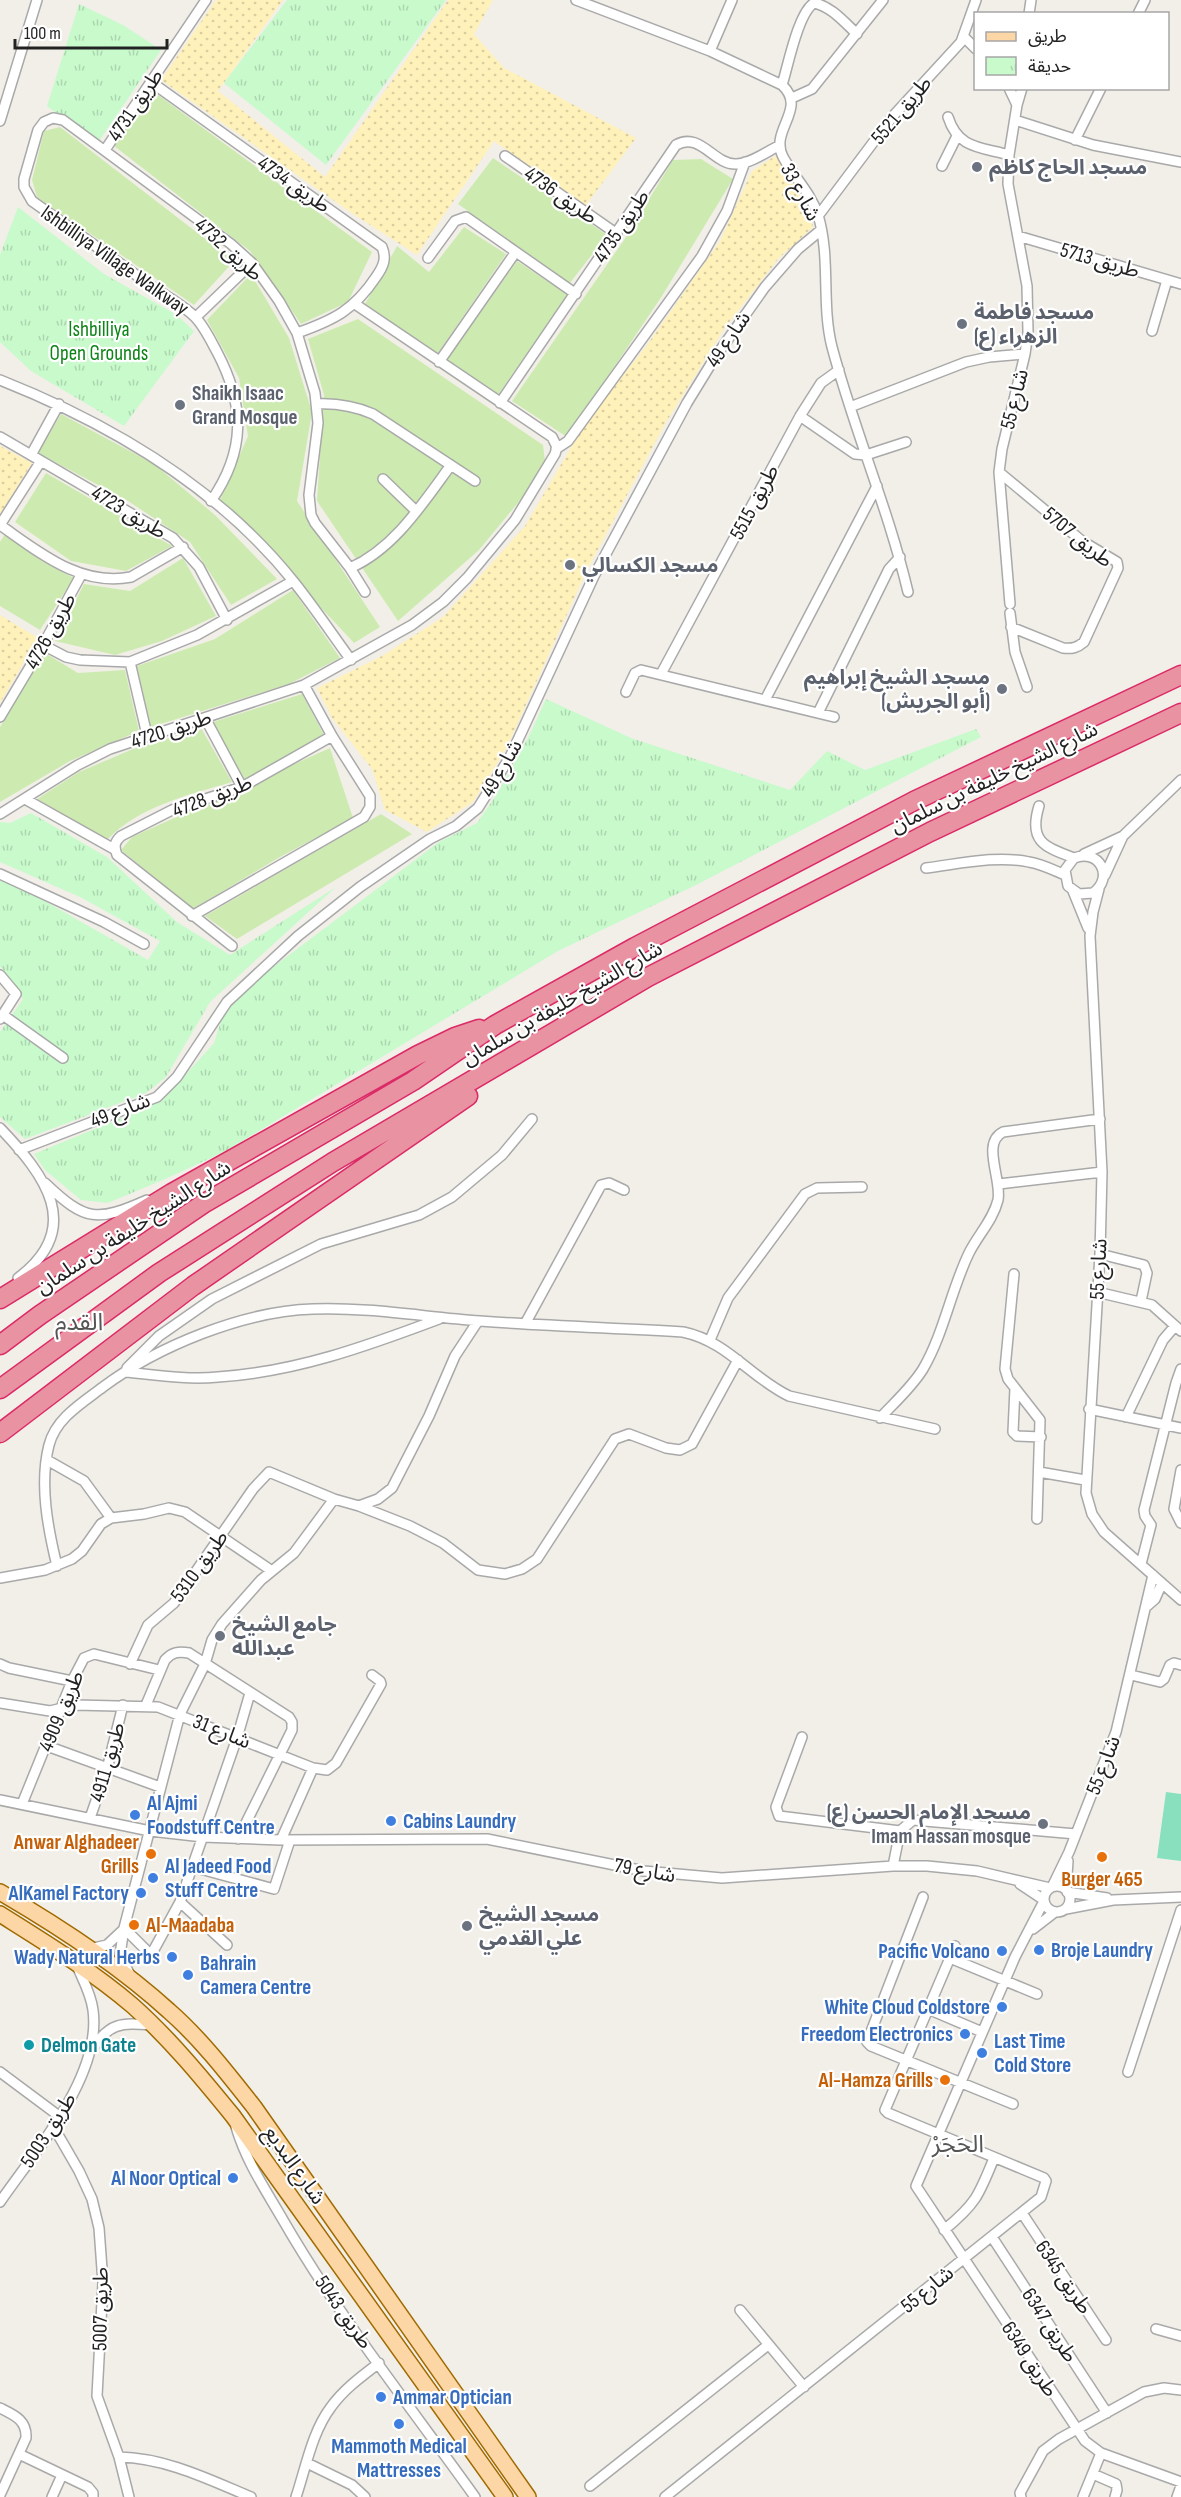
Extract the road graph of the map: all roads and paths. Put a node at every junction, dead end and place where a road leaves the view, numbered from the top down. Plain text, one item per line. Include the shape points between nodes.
1 (37, 0) edge
2 (206, 0) edge
3 (576, 0) edge
4 (732, 0) edge
5 (883, 0) edge
6 (976, 0) edge
7 (812, 2) edge
8 (828, 4) edge
9 (857, 34) junction
10 (964, 37) junction
11 (974, 48) edge
12 (710, 51) junction
13 (151, 82) junction
14 (782, 85) junction
15 (1011, 90) edge
16 (1021, 90) edge
17 (1100, 90) edge
18 (792, 98) junction
19 (1017, 105) junction
20 (948, 117) dead end
21 (63, 120) joint
22 (1015, 120) junction
23 (0, 121) edge
24 (957, 136) junction
25 (1075, 140) junction
26 (780, 145) junction
27 (105, 150) junction
28 (1009, 155) junction
29 (505, 156) dead end
30 (745, 162) junction
31 (1181, 162) edge
32 (942, 166) dead end
33 (818, 216) junction
34 (821, 230) junction
35 (617, 234) junction
36 (1018, 236) junction
37 (515, 253) junction
38 (428, 258) dead end
39 (252, 263) junction
40 (1167, 280) junction
41 (1181, 284) edge
42 (576, 294) junction
43 (355, 304) junction
44 (196, 317) junction
45 (1152, 331) dead end
46 (297, 333) junction
47 (1025, 354) junction
48 (439, 362) junction
49 (839, 370) junction
50 (0, 380) edge
51 (500, 403) junction
52 (59, 404) junction
53 (317, 404) junction
54 (851, 411) junction
55 (800, 416) junction
56 (0, 437) edge
57 (906, 442) dead end
58 (556, 449) junction
59 (31, 455) junction
60 (866, 455) junction
61 (41, 461) junction
62 (451, 465) junction
63 (999, 472) junction
64 (382, 479) dead end
65 (475, 481) dead end
66 (878, 486) junction
67 (211, 501) junction
68 (416, 511) junction
69 (0, 525) edge
70 (183, 547) junction
71 (900, 557) junction
72 (350, 568) junction
73 (81, 575) junction
74 (293, 582) junction
75 (908, 591) dead end
76 (365, 592) dead end
77 (227, 620) junction
78 (1011, 627) junction
79 (43, 645) junction
80 (351, 660) junction
81 (130, 662) junction
82 (661, 674) junction
83 (1181, 675) edge
84 (304, 685) junction
85 (1027, 687) dead end
86 (626, 692) dead end
87 (765, 700) junction
88 (818, 713) junction
89 (1181, 713) edge
90 (0, 717) edge
91 (834, 717) dead end
92 (205, 718) junction
93 (147, 735) junction
94 (332, 736) junction
95 (1181, 780) edge
96 (242, 787) junction
97 (25, 799) junction
98 (1039, 806) dead end
99 (0, 814) edge
100 (1124, 836) junction
101 (114, 849) junction
102 (1077, 856) junction
103 (926, 868) dead end
104 (0, 874) edge
105 (1065, 875) junction
106 (1104, 877) junction
107 (1099, 889) junction
108 (1072, 890) junction
109 (192, 916) junction
110 (1090, 936) junction
111 (144, 944) dead end
112 (232, 946) dead end
113 (0, 975) edge
114 (1, 1017) edge
115 (579, 1018) junction
116 (495, 1025) junction
117 (63, 1058) dead end
118 (532, 1119) dead end
119 (1100, 1119) junction
120 (0, 1128) edge
121 (19, 1150) junction
122 (1102, 1172) junction
123 (41, 1180) junction
124 (999, 1184) junction
125 (862, 1187) dead end
126 (624, 1190) dead end
127 (172, 1193) junction
128 (1100, 1254) junction
129 (1014, 1274) dead end
130 (1097, 1292) junction
131 (0, 1298) edge
132 (1141, 1301) junction
133 (443, 1317) junction
134 (478, 1321) junction
135 (525, 1324) junction
136 (1178, 1328) edge
137 (710, 1340) junction
138 (0, 1345) edge
139 (738, 1360) junction
140 (1181, 1369) edge
141 (124, 1372) junction
142 (1015, 1388) junction
143 (0, 1389) edge
144 (1089, 1409) junction
145 (1126, 1417) junction
146 (880, 1418) junction
147 (1166, 1425) junction
148 (1181, 1428) edge
149 (935, 1429) dead end
150 (0, 1433) edge
151 (1041, 1437) junction
152 (47, 1460) junction
153 (1181, 1470) edge
154 (1039, 1472) junction
155 (1085, 1480) junction
156 (334, 1499) junction
157 (359, 1506) junction
158 (111, 1518) junction
159 (1037, 1519) dead end
160 (1181, 1522) edge
161 (221, 1537) junction
162 (1141, 1564) junction
163 (57, 1566) junction
164 (272, 1571) junction
165 (1154, 1575) junction
166 (0, 1578) edge
167 (1162, 1583) junction
168 (1181, 1600) edge
169 (1147, 1606) junction
170 (0, 1664) edge
171 (130, 1664) junction
172 (205, 1664) junction
173 (1181, 1665) edge
174 (159, 1670) junction
175 (372, 1675) dead end
176 (1131, 1675) junction
177 (72, 1681) junction
178 (250, 1693) junction
179 (1, 1705) edge
180 (123, 1705) junction
181 (146, 1705) junction
182 (63, 1707) junction
183 (180, 1714) junction
184 (802, 1737) dead end
185 (237, 1738) junction
186 (47, 1746) junction
187 (279, 1754) junction
188 (313, 1768) junction
189 (106, 1769) junction
190 (160, 1787) junction
191 (0, 1800) edge
192 (22, 1804) junction
193 (90, 1818) junction
194 (150, 1831) junction
195 (900, 1831) junction
196 (1076, 1834) junction
197 (203, 1837) junction
198 (238, 1839) junction
199 (285, 1840) junction
200 (1069, 1852) junction
201 (893, 1866) junction
202 (193, 1867) junction
203 (1010, 1879) junction
204 (1051, 1887) junction
205 (1067, 1891) junction
206 (0, 1892) edge
207 (923, 1897) dead end
208 (1181, 1897) edge
209 (1113, 1900) junction
210 (1044, 1901) junction
211 (180, 1902) junction
212 (1066, 1909) junction
213 (1181, 1910) edge
214 (1055, 1912) junction
215 (0, 1914) edge
216 (124, 1928) junction
217 (1025, 1937) junction
218 (227, 1945) dead end
219 (955, 1947) dead end
220 (87, 1949) junction
221 (950, 1958) junction
222 (76, 1963) junction
223 (1005, 1981) junction
224 (135, 1983) junction
225 (1037, 1994) dead end
226 (928, 2008) junction
227 (153, 2025) junction
228 (982, 2032) junction
229 (89, 2054) junction
230 (905, 2061) junction
231 (0, 2072) edge
232 (1128, 2072) dead end
233 (960, 2083) junction
234 (1013, 2104) dead end
235 (60, 2116) junction
236 (233, 2116) junction
237 (53, 2126) junction
238 (939, 2134) junction
239 (994, 2158) junction
240 (0, 2202) edge
241 (1022, 2213) junction
242 (944, 2230) junction
243 (992, 2237) junction
244 (964, 2259) junction
245 (741, 2310) dead end
246 (1156, 2329) dead end
247 (1181, 2337) edge
248 (1106, 2340) dead end
249 (768, 2345) junction
250 (379, 2363) junction
251 (804, 2387) junction
252 (1181, 2390) edge
253 (0, 2408) edge
254 (1107, 2413) junction
255 (1076, 2429) junction
256 (1101, 2453) junction
257 (19, 2454) junction
258 (118, 2457) junction
259 (307, 2463) junction
260 (1093, 2474) junction
261 (62, 2475) junction
262 (1181, 2484) edge
263 (590, 2486) dead end
264 (0, 2495) edge
265 (52, 2497) edge
266 (93, 2497) edge
267 (129, 2497) edge
268 (251, 2497) edge
269 (296, 2497) edge
270 (365, 2497) edge
271 (475, 2497) edge
272 (505, 2497) edge
273 (528, 2497) edge
274 (665, 2497) edge
275 (1021, 2497) edge
276 (1083, 2497) edge
277 (1115, 2497) edge
278 (1177, 2497) edge

1 - 23 street
2 - 13 street, طريق 4731
3 - 12 street
4 - 12 street
5 - 9 street
6 - 10 street, طريق 5521
7 - 8 street
7 - 14 street via 803,18
8 - 9 street
9 - 18 street via 812,89
10 - 11 street
10 - 33 street, طريق 5521 via 893,116
12 - 14 street
13 - 27 street, طريق 4731
13 - 43 street, طريق 4734 via 382,247 383,267
14 - 18 street
15 - 19 street
16 - 19 street, شارع 55
17 - 25 street
18 - 26 street, شارع 33
19 - 22 street, شارع 55
20 - 24 street
21 - 27 street, طريق 4732
21 - 44 street, Ishbilliya Village Walkway via 53,118 39,130 24,179 27,195
22 - 25 street
22 - 28 street, شارع 55
24 - 28 street via 968,144
24 - 32 street
25 - 31 street
26 - 30 street
26 - 33 street, شارع 33 via 783,157
27 - 39 street, طريق 4732
28 - 36 street, شارع 55 via 1008,184
29 - 35 street, طريق 4736
30 - 35 street, طريق 4735 via 732,164 696,143 681,142 672,149
30 - 58 street via 727,211 702,256 575,431
33 - 34 street, شارع 33
34 - 49 street, شارع 33 via 830,333
34 - 121 street, شارع 49 via 793,254 765,287 714,358 594,576 510,757 478,808 360,887 282,951 227,1002 177,1077 157,1097
35 - 42 street, طريق 4735
36 - 40 street, طريق 5713
36 - 47 street, شارع 55 via 1029,309
37 - 38 street via 466,218 459,218
37 - 42 street
37 - 48 street
39 - 44 street, Ishbilliya Village Walkway
39 - 46 street, طريق 4732
40 - 41 street, طريق 5713
40 - 45 street
42 - 51 street, طريق 4735
43 - 46 street, طريق 4734 via 334,319
43 - 48 street
44 - 67 street, Ishbilliya Village Walkway via 225,368 239,424 231,465
46 - 53 street, طريق 4732
47 - 54 street via 966,362
47 - 63 street, شارع 55
48 - 51 street
49 - 54 street, شارع 33
49 - 55 street, طريق 5515 via 821,383
50 - 52 street
51 - 58 street via 552,437
52 - 59 street
52 - 67 street via 144,451
53 - 62 street via 346,405 373,414
53 - 72 street, طريق 4732 via 317,442 309,505 315,524
54 - 60 street, شارع 33
55 - 60 street via 847,450
55 - 82 street, طريق 5515
56 - 59 street, طريق 4723
57 - 60 street
58 - 80 street via 515,520 467,578 412,625
59 - 61 street, طريق 4723
60 - 66 street, شارع 33
61 - 69 street
61 - 70 street, طريق 4723 via 162,530
62 - 65 street
62 - 68 street
63 - 78 street, شارع 55
63 - 78 street, طريق 5707 via 1082,541 1117,562 1118,568 1084,642 1078,647 1063,648
64 - 68 street
66 - 71 street, شارع 33
66 - 87 street
67 - 74 street via 253,538
68 - 72 street via 380,551
69 - 73 street via 49,559
70 - 73 street via 131,577
70 - 77 street, طريق 4723 via 199,567
71 - 75 street, شارع 33
71 - 88 street via 889,569
72 - 76 street, طريق 4732
73 - 79 street, طريق 4726
74 - 77 street
74 - 80 street
77 - 81 street
78 - 85 street, شارع 55
79 - 81 street via 80,660
79 - 90 street, طريق 4726
80 - 84 street, طريق 4720
81 - 93 street
82 - 86 street via 638,670
82 - 87 street
83 - 116 highway, شارع الشيخ خليفة بن سلمان via 914,801
84 - 92 street, طريق 4720
84 - 94 street
87 - 88 street
88 - 91 street
89 - 115 highway, شارع الشيخ خليفة بن سلمان via 930,832 648,977
92 - 93 street, طريق 4720
92 - 96 street
93 - 97 street, طريق 4720 via 78,765
94 - 96 street, طريق 4728
94 - 109 street via 370,796 367,813
95 - 100 street
96 - 101 street, طريق 4728 via 172,810 121,836
97 - 99 street, طريق 4720
97 - 101 street
98 - 102 street via 1035,825 1041,841 1049,848
100 - 102 street
100 - 106 street
101 - 109 street
102 - 105 street via 1067,865
102 - 106 street via 1098,860
103 - 105 street via 1019,860
104 - 111 street
105 - 108 street
106 - 107 street
107 - 108 street via 1086,895
107 - 110 street, شارع 55
108 - 110 street, شارع 55
109 - 112 street
110 - 119 street, شارع 55
113 - 114 street via 16,994
114 - 117 street
115 - 143 highway, شارع الشيخ خليفة بن سلمان via 333,1162 159,1273
115 - 150 highway via 193,1286
116 - 127 highway via 427,1050
116 - 138 highway, شارع الشيخ خليفة بن سلمان via 413,1081 203,1204
118 - 141 street via 502,1155 452,1197 419,1215 321,1244 212,1299 159,1336
119 - 122 street, شارع 55
119 - 124 street via 998,1134 991,1147
120 - 121 street
121 - 123 street
122 - 124 street
122 - 128 street, شارع 55
123 - 127 street via 73,1208 93,1215 114,1214
123 - 131 street via 54,1213 52,1237 41,1259
124 - 146 street via 995,1210 965,1262 929,1357 913,1383
125 - 137 street via 817,1188 805,1194 728,1298
126 - 135 street via 609,1183 601,1185
127 - 131 highway
128 - 130 street, شارع 55
128 - 132 street via 1144,1265 1147,1273
129 - 142 street via 1004,1358 1008,1379
130 - 132 street
130 - 144 street, شارع 55
132 - 136 street via 1159,1309
133 - 134 street
133 - 141 street via 350,1352 294,1366 193,1378
133 - 141 street via 312,1309 268,1314 226,1324
134 - 135 street
134 - 157 street via 455,1356 392,1488
135 - 137 street via 684,1332
136 - 145 street via 1163,1340
137 - 139 street
139 - 146 street via 789,1396
139 - 157 street via 692,1444 680,1450 666,1449 629,1434 615,1439 537,1559 522,1569 495,1575 478,1570 443,1543
140 - 147 street
141 - 152 street via 61,1422 53,1433
142 - 151 street via 1038,1416
142 - 151 street via 1013,1432 1017,1436
144 - 145 street
144 - 155 street, شارع 55
145 - 147 street
146 - 149 street
147 - 148 street
147 - 162 street via 1144,1510 1151,1525
151 - 154 street
152 - 158 street via 84,1482
152 - 163 street via 46,1503
153 - 160 street via 1174,1509
154 - 155 street
154 - 159 street
155 - 162 street, شارع 55 via 1088,1504 1098,1524
156 - 157 street
156 - 161 street, طريق 5310 via 272,1472 261,1477
156 - 164 street via 294,1552
158 - 161 street via 177,1509
158 - 163 street via 94,1532 82,1551
161 - 164 street
161 - 171 street, طريق 5310 via 174,1603 148,1625
162 - 165 street, شارع 55
163 - 166 street
164 - 172 street via 222,1624
165 - 167 street, شارع 55
165 - 169 street, شارع 55
167 - 168 street, شارع 55
167 - 169 street, شارع 55
169 - 176 street, شارع 55
170 - 177 street
171 - 174 street, طريق 4909
171 - 177 street, طريق 4909 via 91,1654 84,1658
172 - 174 street via 189,1653 176,1652
172 - 178 street
172 - 183 street
173 - 176 street via 1170,1665 1160,1682
174 - 181 street
175 - 188 street via 381,1684 336,1763 327,1770
176 - 196 street, شارع 55 via 1110,1750
177 - 182 street, طريق 4909
178 - 185 street
178 - 187 street via 292,1722 292,1730
179 - 182 street, شارع 31 via 50,1711
180 - 181 street, شارع 31
180 - 182 street, شارع 31
180 - 189 street, طريق 4911
181 - 183 street, شارع 31
182 - 186 street, طريق 4909
183 - 185 street, شارع 31
183 - 190 street
184 - 195 street via 776,1807 779,1816
185 - 187 street, شارع 31
185 - 197 street
186 - 189 street
186 - 192 street, طريق 4909
187 - 188 street, شارع 31
187 - 198 street
188 - 199 street
189 - 190 street
189 - 193 street, طريق 4911
190 - 194 street
191 - 192 street, شارع 79
192 - 193 street, شارع 79
193 - 194 street, شارع 79
194 - 197 street, شارع 79
194 - 216 street
195 - 196 street via 908,1822 919,1820
195 - 201 street
196 - 200 street, شارع 55
197 - 198 street, شارع 79
197 - 202 street
198 - 199 street, شارع 79
199 - 201 street, شارع 79 via 487,1839 644,1871 722,1878
199 - 202 street via 274,1889
200 - 204 street, شارع 55
200 - 205 street, شارع 55
201 - 203 street, شارع 79 via 944,1867
202 - 211 street
203 - 204 street, شارع 79
203 - 210 street, شارع 79
204 - 205 street
204 - 210 street
205 - 209 street
205 - 212 street via 1070,1900
206 - 220 main road, شارع البديع
207 - 230 street via 866,2040
208 - 209 street
209 - 212 street
210 - 214 street
210 - 217 street, شارع 55
211 - 216 street via 151,1955
211 - 218 street
212 - 214 street
213 - 232 street
214 - 217 street, شارع 55
215 - 222 main road, شارع البديع
216 - 220 street via 107,1945
216 - 224 street via 121,1960
217 - 223 street, شارع 55
219 - 221 street
220 - 224 main road, شارع البديع
221 - 223 street
221 - 226 street
222 - 227 main road, شارع البديع
222 - 229 street, طريق 5003 via 93,2010
223 - 225 street
223 - 228 street, شارع 55
224 - 273 main road, شارع البديع via 170,2011 254,2108
226 - 228 street
226 - 230 street
227 - 229 street, طريق 5003 via 114,2026 105,2031
227 - 236 main road, شارع البديع
228 - 233 street, شارع 55
229 - 235 street, طريق 5003
230 - 233 street
230 - 238 street via 885,2109
231 - 235 street
233 - 234 street
233 - 238 street, شارع 55
235 - 237 street, طريق 5003
236 - 250 street, طريق 5043 via 244,2152 258,2178 302,2251
236 - 272 main road, شارع البديع
237 - 240 street, طريق 5003
237 - 258 street, طريق 5007 via 92,2199 99,2228 103,2283 97,2396
238 - 239 street
238 - 242 street, شارع 55 via 916,2186
239 - 241 street via 1045,2180 1039,2200
239 - 242 street via 975,2200
241 - 243 street
241 - 248 street, طريق 6345
242 - 244 street, شارع 55
243 - 244 street
243 - 254 street, طريق 6347
244 - 251 street, شارع 55
244 - 255 street, طريق 6349
245 - 249 street
246 - 247 street
249 - 251 street
249 - 263 street
250 - 259 street via 330,2408
250 - 271 street, طريق 5043
251 - 274 street, شارع 55
252 - 254 street via 1144,2392
253 - 257 street via 24,2425 26,2438
254 - 255 street
255 - 256 street, طريق 6349
255 - 275 street via 1043,2451
256 - 260 street
256 - 262 street
257 - 261 street
257 - 264 street
258 - 267 street, طريق 5007
258 - 268 street via 170,2464
259 - 269 street
259 - 270 street via 352,2485
260 - 276 street
260 - 277 street via 1116,2484
261 - 265 street
261 - 266 street via 91,2489
262 - 278 street

